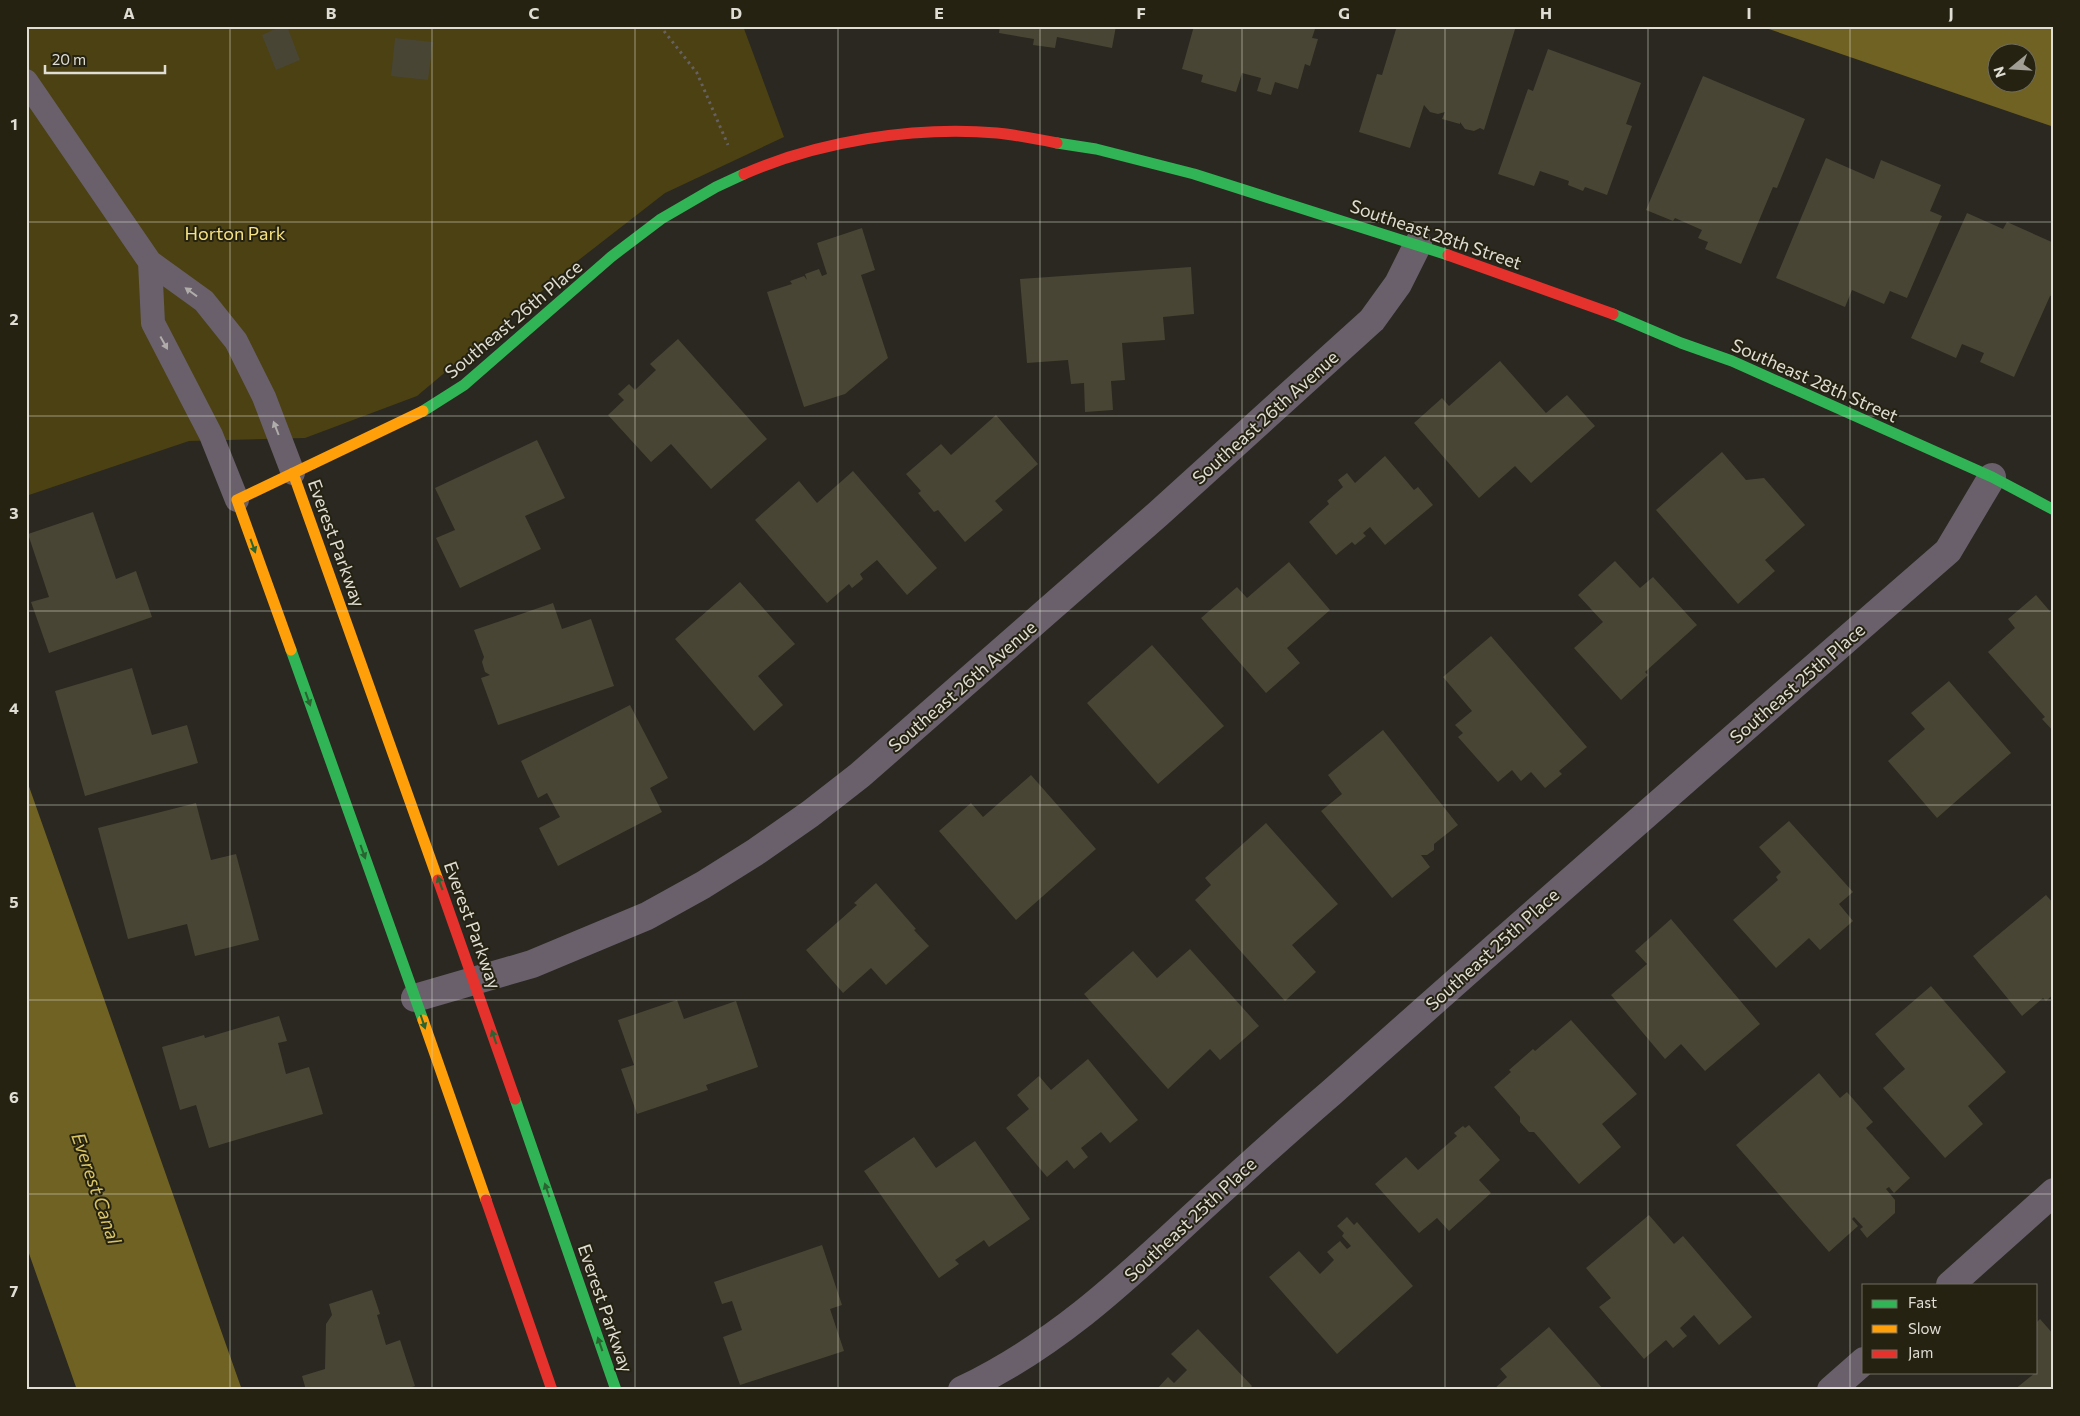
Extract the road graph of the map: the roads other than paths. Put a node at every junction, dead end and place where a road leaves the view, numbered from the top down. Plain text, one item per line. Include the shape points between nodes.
1 (28, 86) edge
2 (774, 161) joint
3 (1418, 244) junction
4 (150, 262) junction
5 (293, 473) junction
6 (1992, 477) junction
7 (237, 500) junction
8 (2054, 510) edge
9 (474, 981) junction
10 (415, 998) junction
11 (2054, 1192) edge
12 (1951, 1284) edge
13 (1862, 1363) edge
14 (552, 1390) edge
15 (616, 1390) edge
16 (962, 1390) edge
17 (1830, 1390) edge

1 - 4 lane
2 - 3 street, Southeast 28th Street via 817,149 906,134 997,133 1096,149 1194,174
2 - 5 street, Southeast 26th Place via 716,187 661,219 611,257 464,385 423,411
3 - 6 street, Southeast 28th Street via 1608,312 1732,361
3 - 9 street, Southeast 26th Avenue via 1398,284 1372,320 1158,514 860,775 757,851 647,916 532,964
5 -> 4 lane via 264,397 236,340 204,301
4 -> 7 lane via 153,323 211,435
5 - 7 street, Southeast 26th Place
9 -> 5 street, Everest Parkway
6 - 8 street, Southeast 28th Street
6 - 16 street, Southeast 25th Place via 1948,551 1519,925 1122,1282 1032,1351
7 -> 10 street
9 - 10 street, Southeast 26th Avenue
15 -> 9 street, Everest Parkway
10 -> 14 street
11 - 12 street
13 - 17 street

